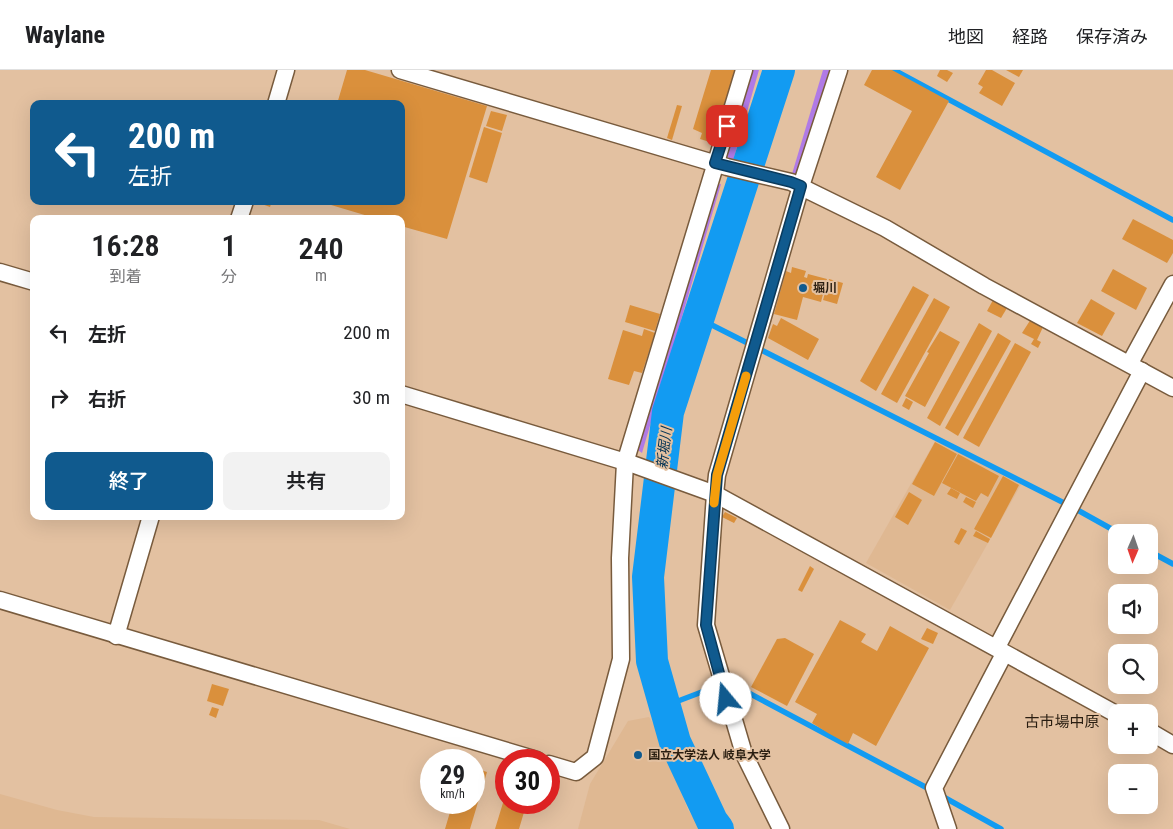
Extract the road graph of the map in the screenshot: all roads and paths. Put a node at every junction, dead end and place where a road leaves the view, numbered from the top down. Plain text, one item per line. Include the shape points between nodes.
1 (286, 70) edge
2 (400, 70) edge
3 (744, 70) edge
4 (839, 70) edge
5 (277, 100) edge
6 (721, 165) junction
7 (796, 184) junction
8 (0, 272) edge
9 (30, 281) edge
10 (1173, 284) edge
11 (1136, 367) junction
12 (1173, 388) edge
13 (405, 395) edge
14 (629, 464) junction
15 (710, 492) junction
16 (150, 520) edge
17 (0, 600) edge
18 (116, 636) junction
19 (1000, 650) junction
20 (1108, 710) edge
21 (1158, 736) edge
22 (1173, 744) edge
23 (500, 749) edge
24 (560, 767) edge
25 (781, 829) edge
26 (948, 829) edge

1 - 5 street
2 - 6 street
3 - 6 street
4 - 7 street
6 - 7 street
6 - 14 street
7 - 11 street via 884,228
7 - 15 street
8 - 9 street
10 - 11 street
11 - 12 street
11 - 19 street
13 - 14 street
14 - 15 street
14 - 24 street via 622,474 621,659 595,758 576,772
15 - 19 street
15 - 25 street via 706,625 744,754
16 - 18 street
17 - 18 street
18 - 23 street
19 - 20 street
19 - 26 street via 934,788
21 - 22 street

